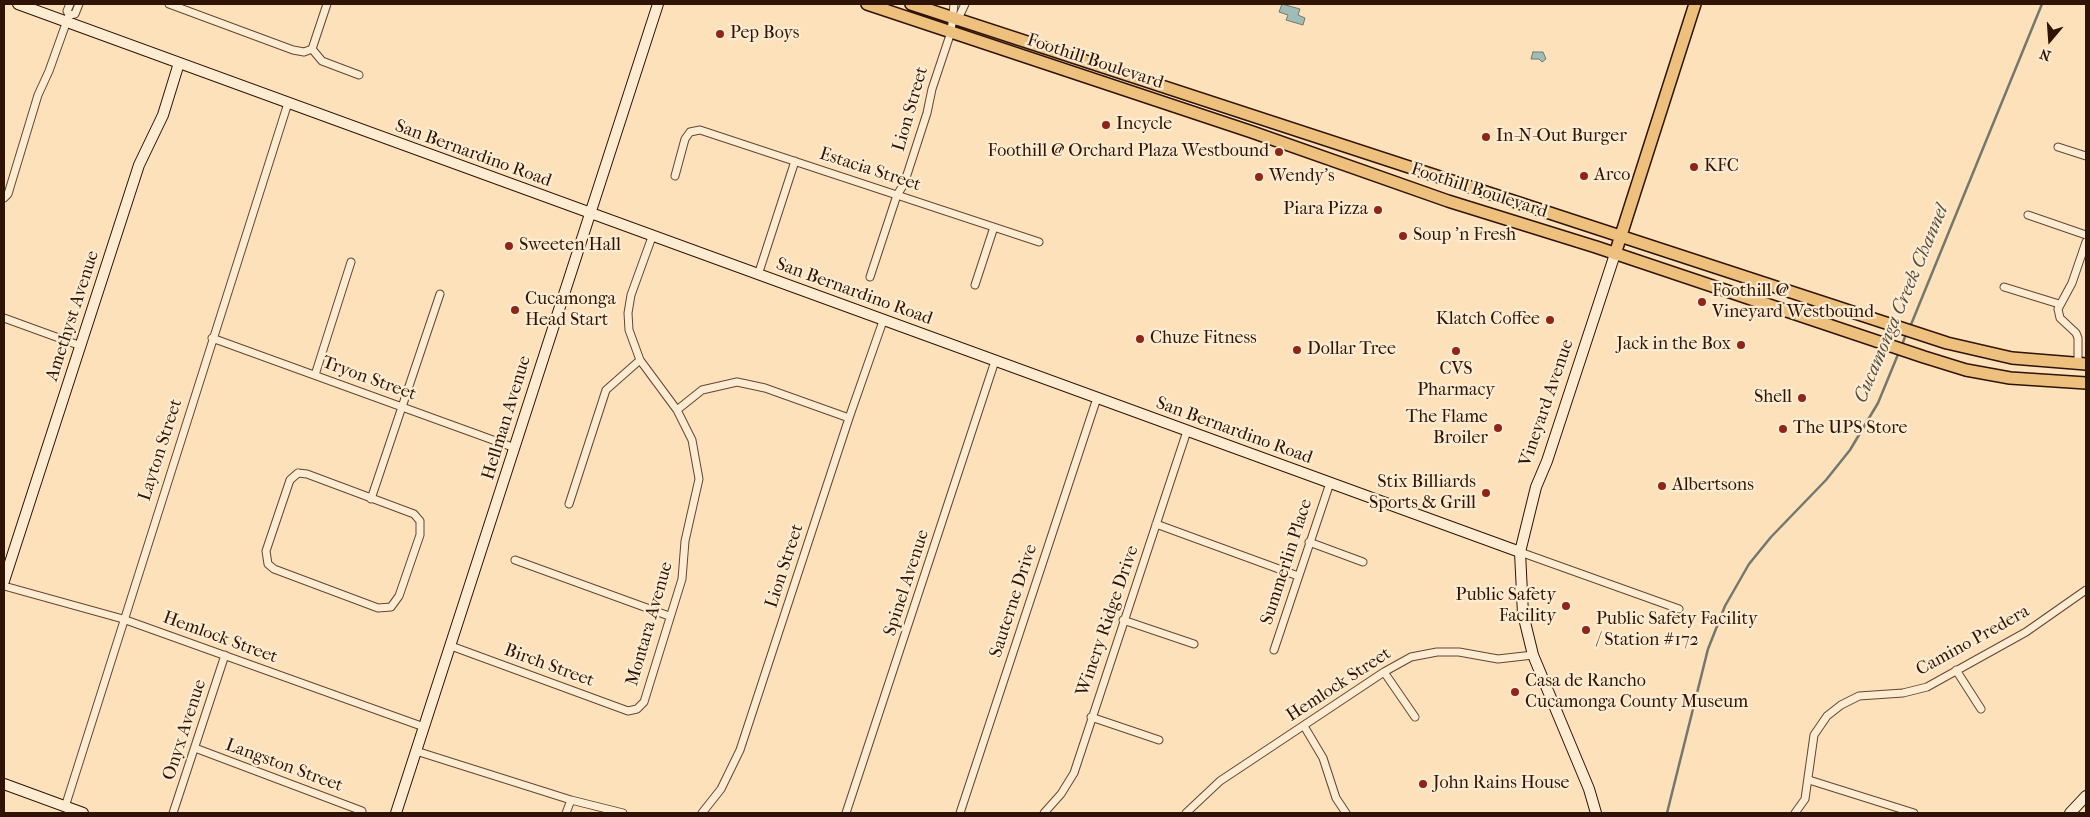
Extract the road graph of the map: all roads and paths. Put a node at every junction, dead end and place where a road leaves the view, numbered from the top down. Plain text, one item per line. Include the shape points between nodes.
1 (18, 4) edge
2 (70, 4) edge
3 (79, 4) edge
4 (169, 4) edge
5 (327, 4) edge
6 (658, 4) edge
7 (867, 4) edge
8 (911, 4) edge
9 (954, 4) edge
10 (965, 4) edge
11 (1695, 4) edge
12 (956, 18) junction
13 (68, 19) junction
14 (951, 32) junction
15 (312, 49) junction
16 (179, 63) junction
17 (359, 75) dead end
18 (288, 103) junction
19 (2058, 147) dead end
20 (2086, 156) edge
21 (795, 161) junction
22 (675, 176) dead end
23 (897, 195) junction
24 (4, 198) edge
25 (590, 214) junction
26 (2028, 216) dead end
27 (994, 227) junction
28 (1620, 235) junction
29 (2086, 235) edge
30 (652, 237) junction
31 (1039, 242) dead end
32 (2086, 242) edge
33 (1615, 254) junction
34 (351, 262) dead end
35 (758, 275) junction
36 (870, 277) dead end
37 (975, 285) dead end
38 (2004, 287) dead end
39 (440, 294) dead end
40 (2059, 304) junction
41 (4, 318) edge
42 (883, 320) junction
43 (212, 338) junction
44 (80, 346) junction
45 (640, 360) junction
46 (995, 361) junction
47 (2082, 364) edge
48 (315, 375) junction
49 (2086, 383) edge
50 (1097, 398) junction
51 (403, 407) junction
52 (676, 410) junction
53 (849, 418) junction
54 (1187, 431) junction
55 (516, 448) junction
56 (1330, 483) junction
57 (371, 499) junction
58 (569, 504) dead end
59 (1156, 524) junction
60 (1309, 542) junction
61 (1520, 552) junction
62 (515, 560) dead end
63 (1363, 562) dead end
64 (1298, 576) junction
65 (4, 581) edge
66 (4, 586) edge
67 (2086, 590) edge
68 (1679, 609) dead end
69 (669, 616) junction
70 (123, 618) junction
71 (1123, 620) junction
72 (1194, 644) dead end
73 (451, 646) junction
74 (1274, 650) dead end
75 (1533, 655) junction
76 (225, 656) junction
77 (1956, 670) junction
78 (1384, 672) junction
79 (1981, 709) dead end
80 (637, 710) joint
81 (1091, 717) junction
82 (1415, 717) dead end
83 (1304, 726) junction
84 (424, 727) junction
85 (1158, 740) dead end
86 (195, 748) junction
87 (416, 751) junction
88 (1809, 780) junction
89 (4, 784) edge
90 (571, 800) junction
91 (2085, 802) edge
92 (65, 807) junction
93 (362, 811) dead end
94 (83, 813) edge
95 (173, 813) edge
96 (396, 813) edge
97 (566, 813) edge
98 (623, 813) edge
99 (702, 813) edge
100 (846, 813) edge
101 (960, 813) edge
102 (1044, 813) edge
103 (1186, 813) edge
104 (1346, 813) edge
105 (1596, 813) edge
106 (1795, 813) edge
107 (1914, 813) edge
108 (2070, 813) edge

1 - 13 street, San Bernardino Road
2 - 13 street
3 - 13 street via 75,14
4 - 15 street via 293,50 304,52
5 - 15 street
6 - 25 street, Hellman Avenue
7 - 14 main road, Foothill Boulevard
8 - 12 main road, Foothill Boulevard
9 - 12 street
10 - 12 street
11 - 28 main road, Vineyard Avenue
12 - 14 street, Lion Street
12 - 28 main road, Foothill Boulevard
13 - 16 street, San Bernardino Road
13 - 24 street via 38,95 8,194
14 - 23 street, Lion Street via 932,89 928,113 904,184
14 - 33 main road, Foothill Boulevard via 1448,201
15 - 17 street via 322,62
16 - 18 street, San Bernardino Road
16 - 44 street, Amethyst Avenue via 163,115 139,165
18 - 25 street, San Bernardino Road
18 - 43 street, Layton Street
19 - 20 street
21 - 22 street, Estacia Street via 700,130 690,132 685,139
21 - 23 street, Estacia Street
21 - 35 street
23 - 27 street, Estacia Street
23 - 36 street, Lion Street
25 - 30 street, San Bernardino Road
25 - 55 street, Hellman Avenue
26 - 29 street
27 - 31 street, Estacia Street
27 - 37 street
28 - 33 main road, Vineyard Avenue
28 - 47 main road, Foothill Boulevard via 1970,350 2012,358
30 - 35 street, San Bernardino Road
30 - 45 street, Montara Avenue via 631,295 628,313 629,330
32 - 40 street via 2072,283
33 - 49 main road, Foothill Boulevard via 1966,370 2010,378
33 - 61 street, Vineyard Avenue via 1536,487
34 - 48 street
35 - 42 street, San Bernardino Road
38 - 40 street
39 - 51 street
40 - 47 street via 2060,318 2078,338
41 - 44 street
42 - 46 street, San Bernardino Road
42 - 53 street, Lion Street
43 - 48 street, Tryon Street
43 - 70 street, Layton Street
44 - 65 street, Amethyst Avenue
45 - 52 street, Montara Avenue
45 - 58 street via 606,390
46 - 50 street, San Bernardino Road
46 - 100 street, Spinel Avenue
48 - 51 street, Tryon Street
50 - 54 street, San Bernardino Road
50 - 101 street, Sauterne Drive
51 - 55 street, Tryon Street
51 - 57 street
52 - 53 street via 702,390 737,382 765,388
52 - 69 street, Montara Avenue via 692,440 699,479 685,541 682,579
53 - 99 street, Lion Street via 740,750 721,789
54 - 56 street, San Bernardino Road
54 - 59 street, Winery Ridge Drive
55 - 73 street, Hellman Avenue
56 - 60 street, Summerlin Place
56 - 61 street, San Bernardino Road
57 - 57 street via 414,514 420,521 420,535 399,596 391,607 378,608 274,570 268,564 266,551 290,480 298,473
59 - 64 street
59 - 71 street, Winery Ridge Drive
60 - 63 street
60 - 64 street, Summerlin Place
61 - 68 street, San Bernardino Road
61 - 75 street, Vineyard Avenue via 1523,614
62 - 69 street
64 - 74 street, Summerlin Place
66 - 70 street, Hemlock Street
67 - 77 street, Camino Predera via 2026,632
69 - 80 street, Montara Avenue via 644,702
70 - 76 street, Hemlock Street
70 - 92 street, Layton Street
71 - 72 street
71 - 81 street, Winery Ridge Drive
73 - 80 street, Birch Street via 628,711
73 - 84 street, Hellman Avenue
75 - 78 street, Hemlock Street via 1498,659 1459,652 1437,652 1411,658
75 - 105 street, Vineyard Avenue
76 - 84 street, Hemlock Street
76 - 86 street, Onyx Avenue
77 - 79 street
77 - 88 street, Camino Predera via 1927,687 1903,693 1859,696 1841,704 1827,716 1814,735
78 - 82 street
78 - 83 street, Hemlock Street
81 - 85 street
81 - 102 street, Winery Ridge Drive via 1074,773
83 - 103 street, Hemlock Street via 1220,781
83 - 104 street via 1324,758 1336,798
84 - 87 street, Hellman Avenue
86 - 93 street, Langston Street
86 - 95 street, Onyx Avenue
87 - 90 street
87 - 96 street, Hellman Avenue
88 - 106 street, Camino Predera via 1805,799
88 - 107 street
89 - 92 street
90 - 97 street
90 - 98 street
91 - 108 street
92 - 94 street

